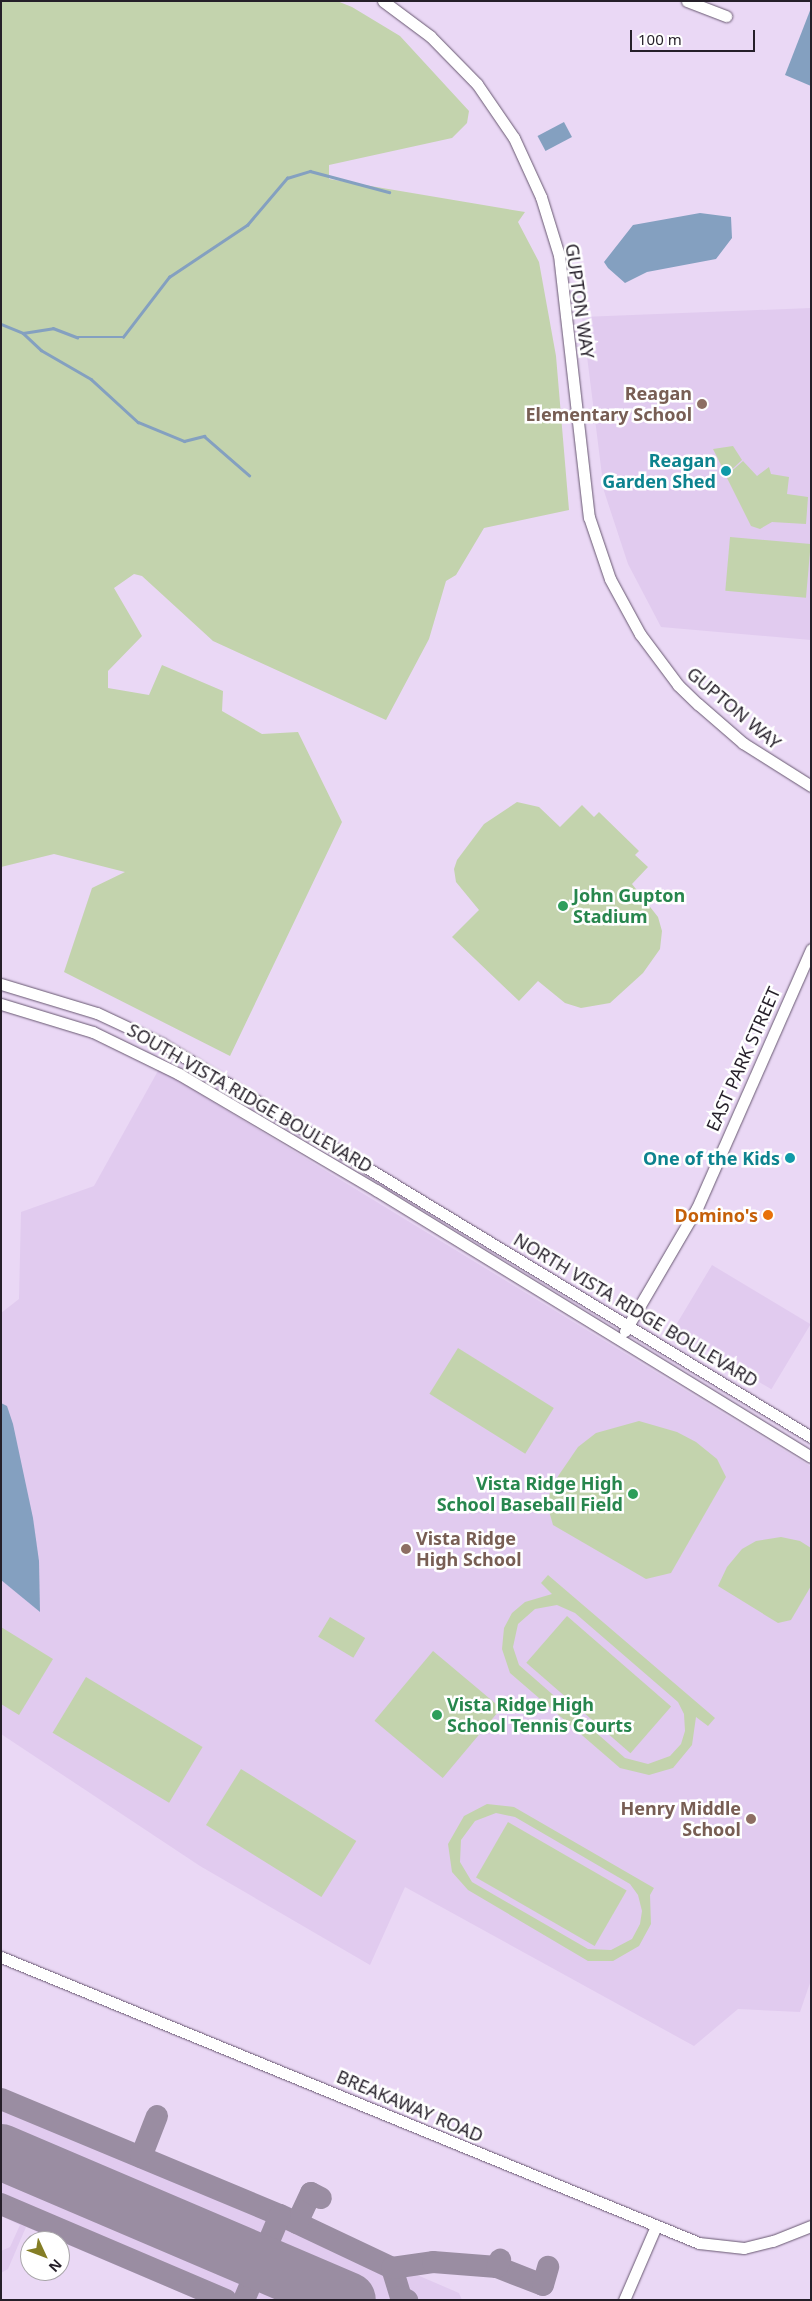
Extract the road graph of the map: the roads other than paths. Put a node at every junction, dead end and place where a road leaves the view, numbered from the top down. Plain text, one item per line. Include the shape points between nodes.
1 (383, 1) edge
2 (686, 1) edge
3 (726, 16) dead end
4 (811, 786) edge
5 (811, 949) edge
6 (1, 984) edge
7 (1, 1004) edge
8 (442, 1213) joint
9 (444, 1232) joint
10 (628, 1326) junction
11 (619, 1340) junction
12 (811, 1437) edge
13 (811, 1457) edge
14 (1, 1957) edge
15 (656, 2226) junction
16 (811, 2226) edge
17 (624, 2300) edge

1 - 4 street, GUPTON WAY via 430,36 477,84 514,138 541,197 559,255 589,517 610,579 640,634 678,685 743,743
2 - 3 street
5 - 10 street, EAST PARK STREET via 698,1208
6 - 8 street, SOUTH VISTA RIDGE BOULEVARD via 97,1013 161,1043
7 - 9 street, SOUTH VISTA RIDGE BOULEVARD via 93,1032 133,1049
8 - 10 street, NORTH VISTA RIDGE BOULEVARD
9 - 11 street, NORTH VISTA RIDGE BOULEVARD
10 - 11 street, EAST PARK STREET
10 - 12 street, NORTH VISTA RIDGE BOULEVARD
11 - 13 street, NORTH VISTA RIDGE BOULEVARD
14 - 15 street, BREAKAWAY ROAD
15 - 16 street, BREAKAWAY ROAD via 699,2243 729,2248 759,2245
15 - 17 street

